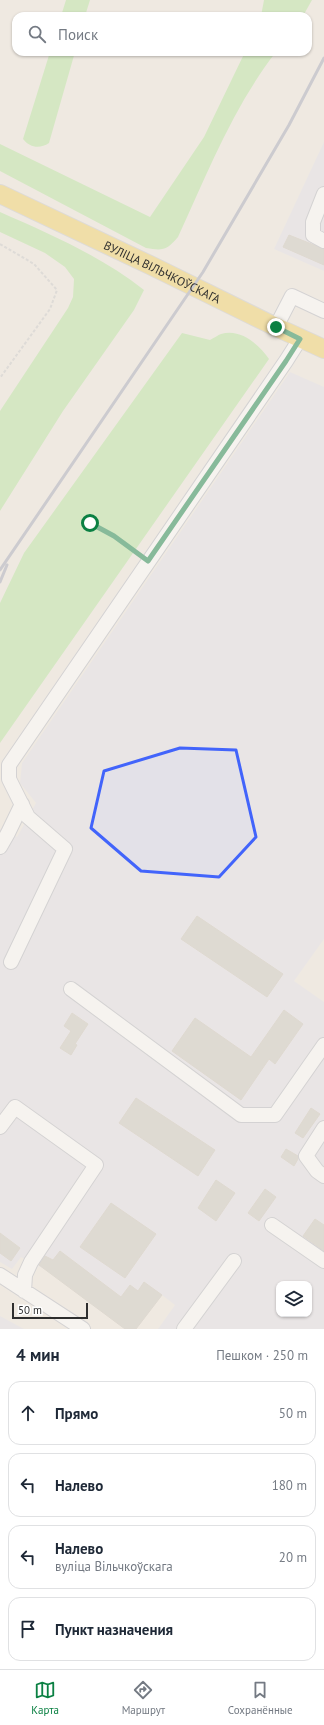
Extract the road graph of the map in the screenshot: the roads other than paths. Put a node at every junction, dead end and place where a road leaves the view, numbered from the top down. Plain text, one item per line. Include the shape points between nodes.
1 (0, 194) edge
2 (324, 194) edge
3 (324, 241) edge
4 (324, 311) edge
5 (276, 327) junction
6 (300, 339) junction
7 (324, 349) edge
8 (22, 804) junction
9 (0, 846) edge
10 (10, 962) dead end
11 (71, 989) dead end
12 (324, 1045) edge
13 (0, 1127) edge
14 (324, 1128) edge
15 (324, 1176) edge
16 (272, 1225) dead end
17 (234, 1261) dead end
18 (324, 1261) edge
19 (0, 1275) edge
20 (24, 1291) junction
21 (83, 1329) edge
22 (184, 1329) edge

1 - 5 main road, ВУЛІЦА ВІЛЬЧКОЎСКАГА
2 - 3 street via 313,222 313,235
4 - 5 street via 292,296
5 - 6 main road, ВУЛІЦА ВІЛЬЧКОЎСКАГА
6 - 7 main road, ВУЛІЦА ВІЛЬЧКОЎСКАГА
6 - 8 street via 9,765 9,779
8 - 9 street
8 - 10 street via 28,816 65,849
11 - 12 street via 241,1115 275,1115
13 - 20 street via 15,1107 96,1165 31,1262 25,1275
14 - 15 street via 306,1156
16 - 18 street
17 - 22 street
19 - 20 street
20 - 21 street

